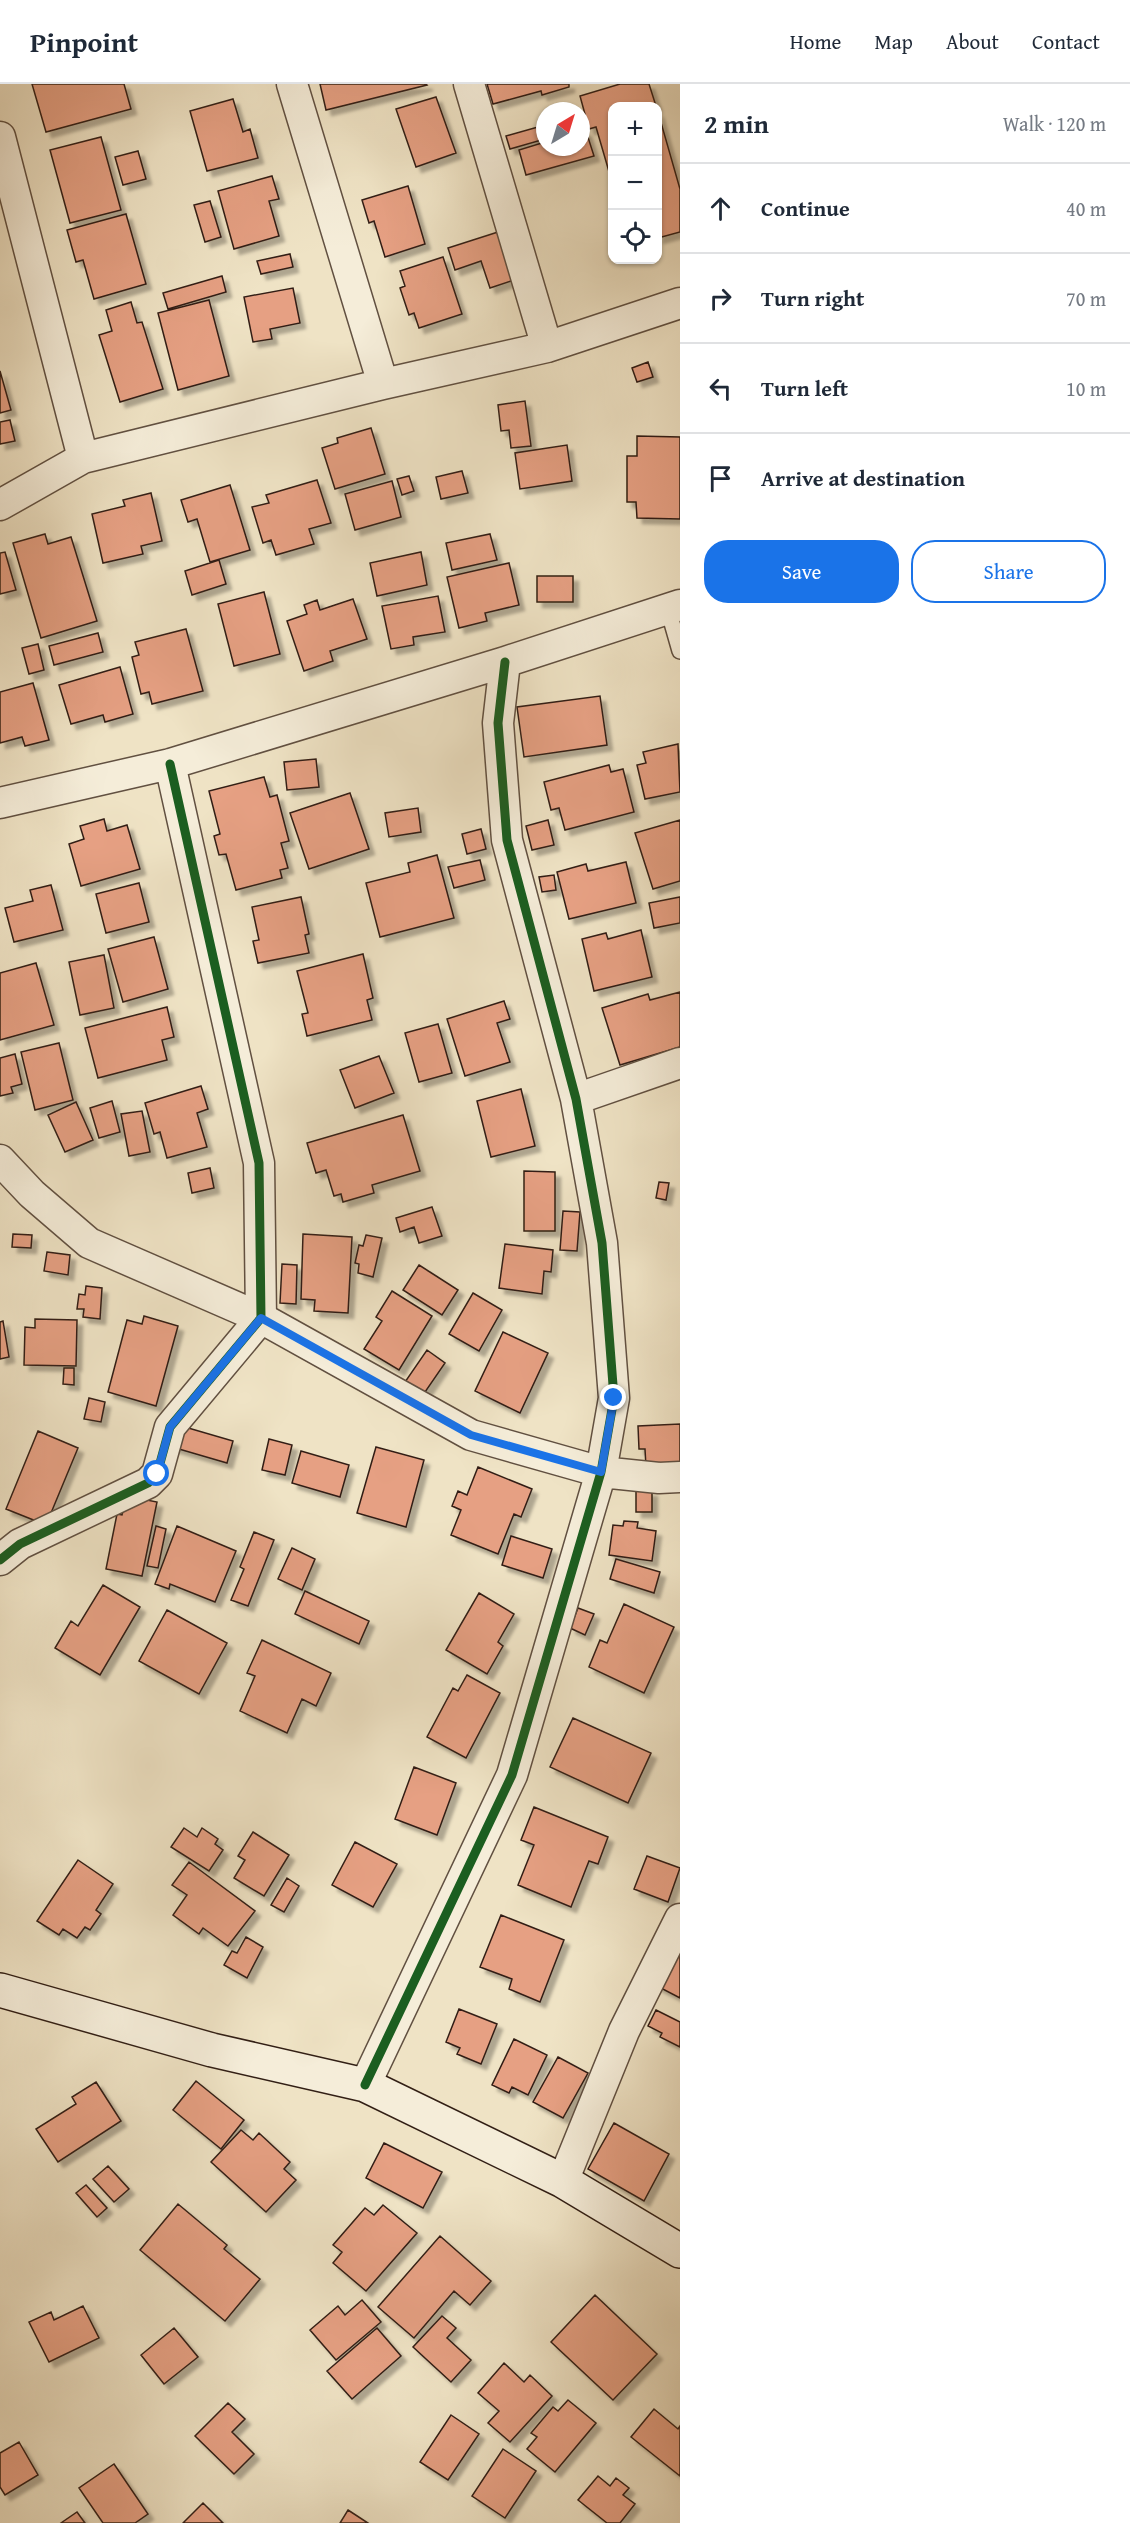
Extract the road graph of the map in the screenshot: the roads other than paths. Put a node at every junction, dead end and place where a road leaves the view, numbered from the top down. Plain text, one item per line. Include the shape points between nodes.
1 (292, 84) edge
2 (469, 84) edge
3 (0, 136) edge
4 (680, 303) edge
5 (547, 347) junction
6 (383, 384) junction
7 (83, 458) junction
8 (0, 505) edge
9 (674, 607) edge
10 (680, 651) edge
11 (505, 662) junction
12 (170, 764) junction
13 (0, 803) edge
14 (680, 1063) edge
15 (576, 1099) junction
16 (0, 1160) edge
17 (261, 1318) junction
18 (601, 1472) junction
19 (680, 1477) edge
20 (0, 1560) edge
21 (680, 1919) edge
22 (0, 1990) edge
23 (365, 2085) junction
24 (562, 2181) junction
25 (680, 2251) edge

1 - 6 street
2 - 5 street
3 - 7 street
4 - 5 street
5 - 6 street
6 - 7 street
7 - 8 street
9 - 10 lane
9 - 11 street
11 - 12 street
11 - 15 street via 498,723 507,840
12 - 13 street
12 - 17 street via 259,1162
14 - 15 street
15 - 18 street via 602,1243 614,1398
16 - 17 street via 32,1194 89,1243
17 - 18 street via 471,1435
17 - 20 street via 170,1427 157,1474 147,1484 21,1544
18 - 19 street
18 - 23 street via 512,1775
21 - 24 street via 624,2031
22 - 23 street via 212,2050
23 - 24 street
24 - 25 street

